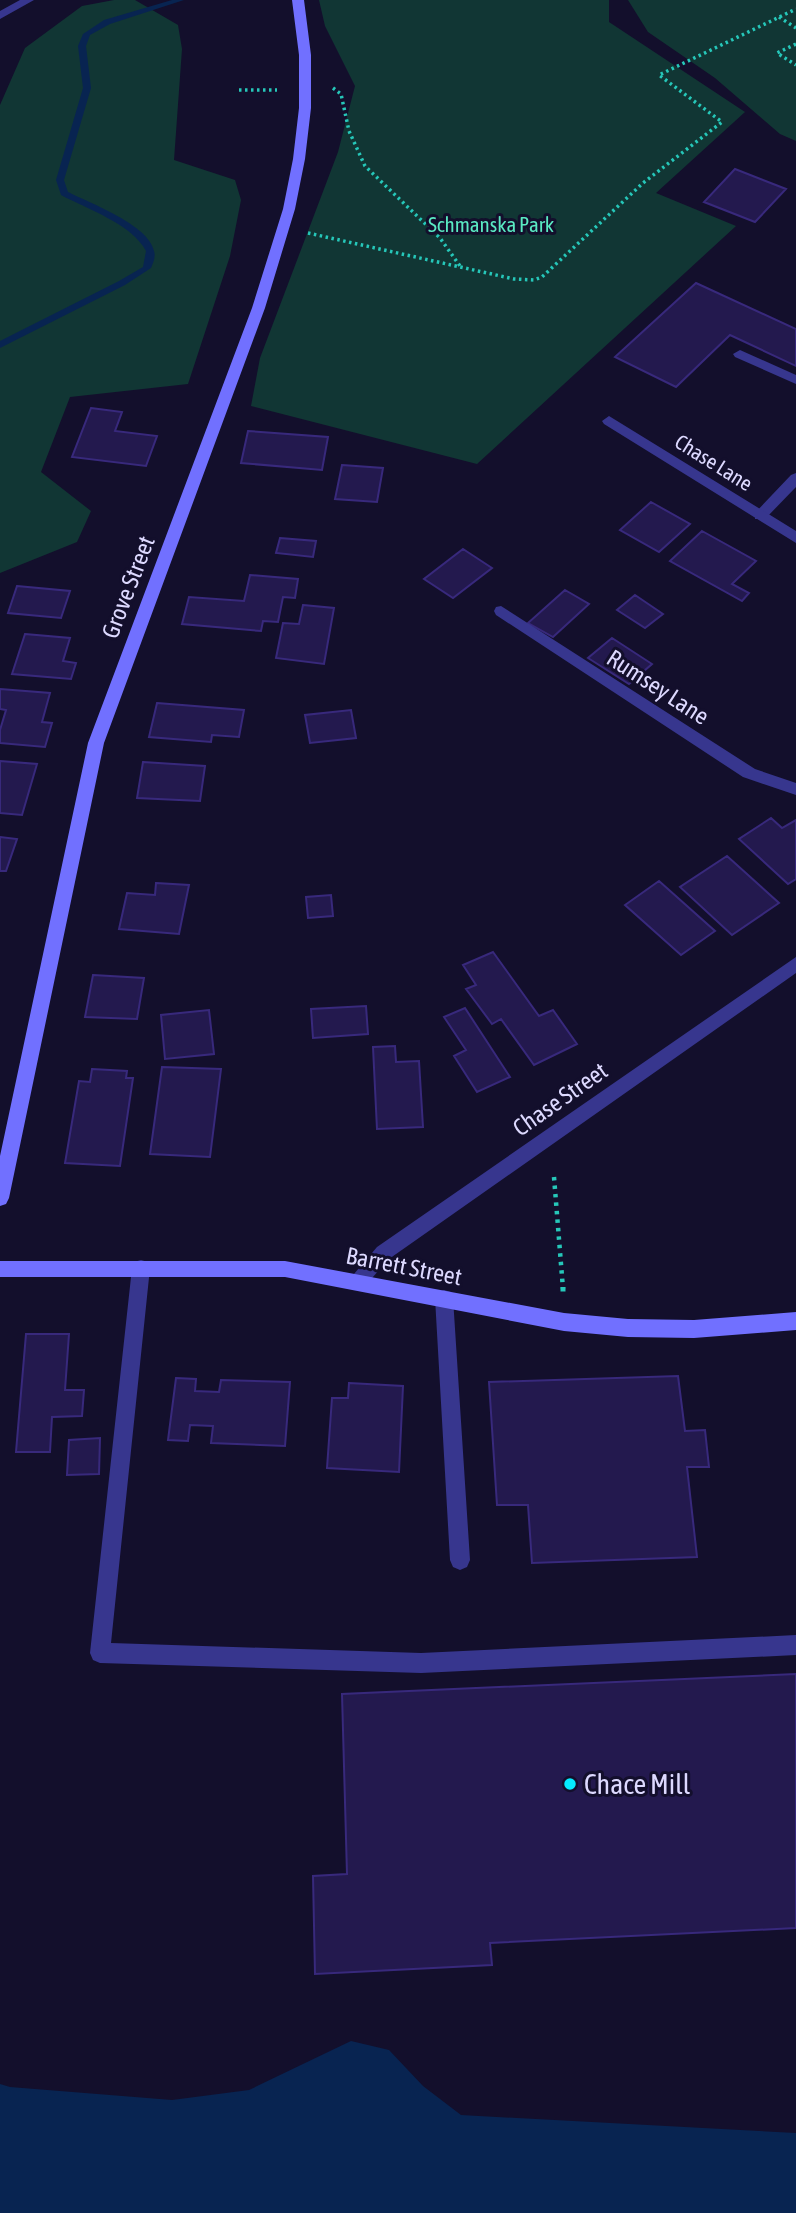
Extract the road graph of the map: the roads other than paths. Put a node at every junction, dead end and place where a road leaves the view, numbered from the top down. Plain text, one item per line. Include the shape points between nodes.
1 (28, 0) edge
2 (298, 0) edge
3 (0, 16) edge
4 (740, 354) dead end
5 (796, 380) edge
6 (610, 421) dead end
7 (796, 478) edge
8 (761, 516) junction
9 (796, 538) edge
10 (501, 611) dead end
11 (796, 789) edge
12 (796, 964) edge
13 (0, 1198) edge
14 (141, 1268) junction
15 (0, 1269) edge
16 (357, 1281) junction
17 (444, 1298) junction
18 (796, 1321) edge
19 (460, 1560) dead end
20 (796, 1645) edge

1 - 3 street
2 - 13 street, Grove Street via 307,89 301,159 285,229 96,743
4 - 5 street
6 - 8 street, Chase Lane
7 - 8 street
8 - 9 street, Chase Lane
10 - 11 street, Rumsey Lane via 749,773
12 - 16 street, Chase Street via 383,1253
14 - 15 street, Barrett Street
14 - 16 street, Barrett Street via 285,1269
14 - 20 street via 100,1653 421,1663
16 - 17 street, Barrett Street
17 - 18 street, Barrett Street via 564,1322 628,1328 694,1329
17 - 19 street

